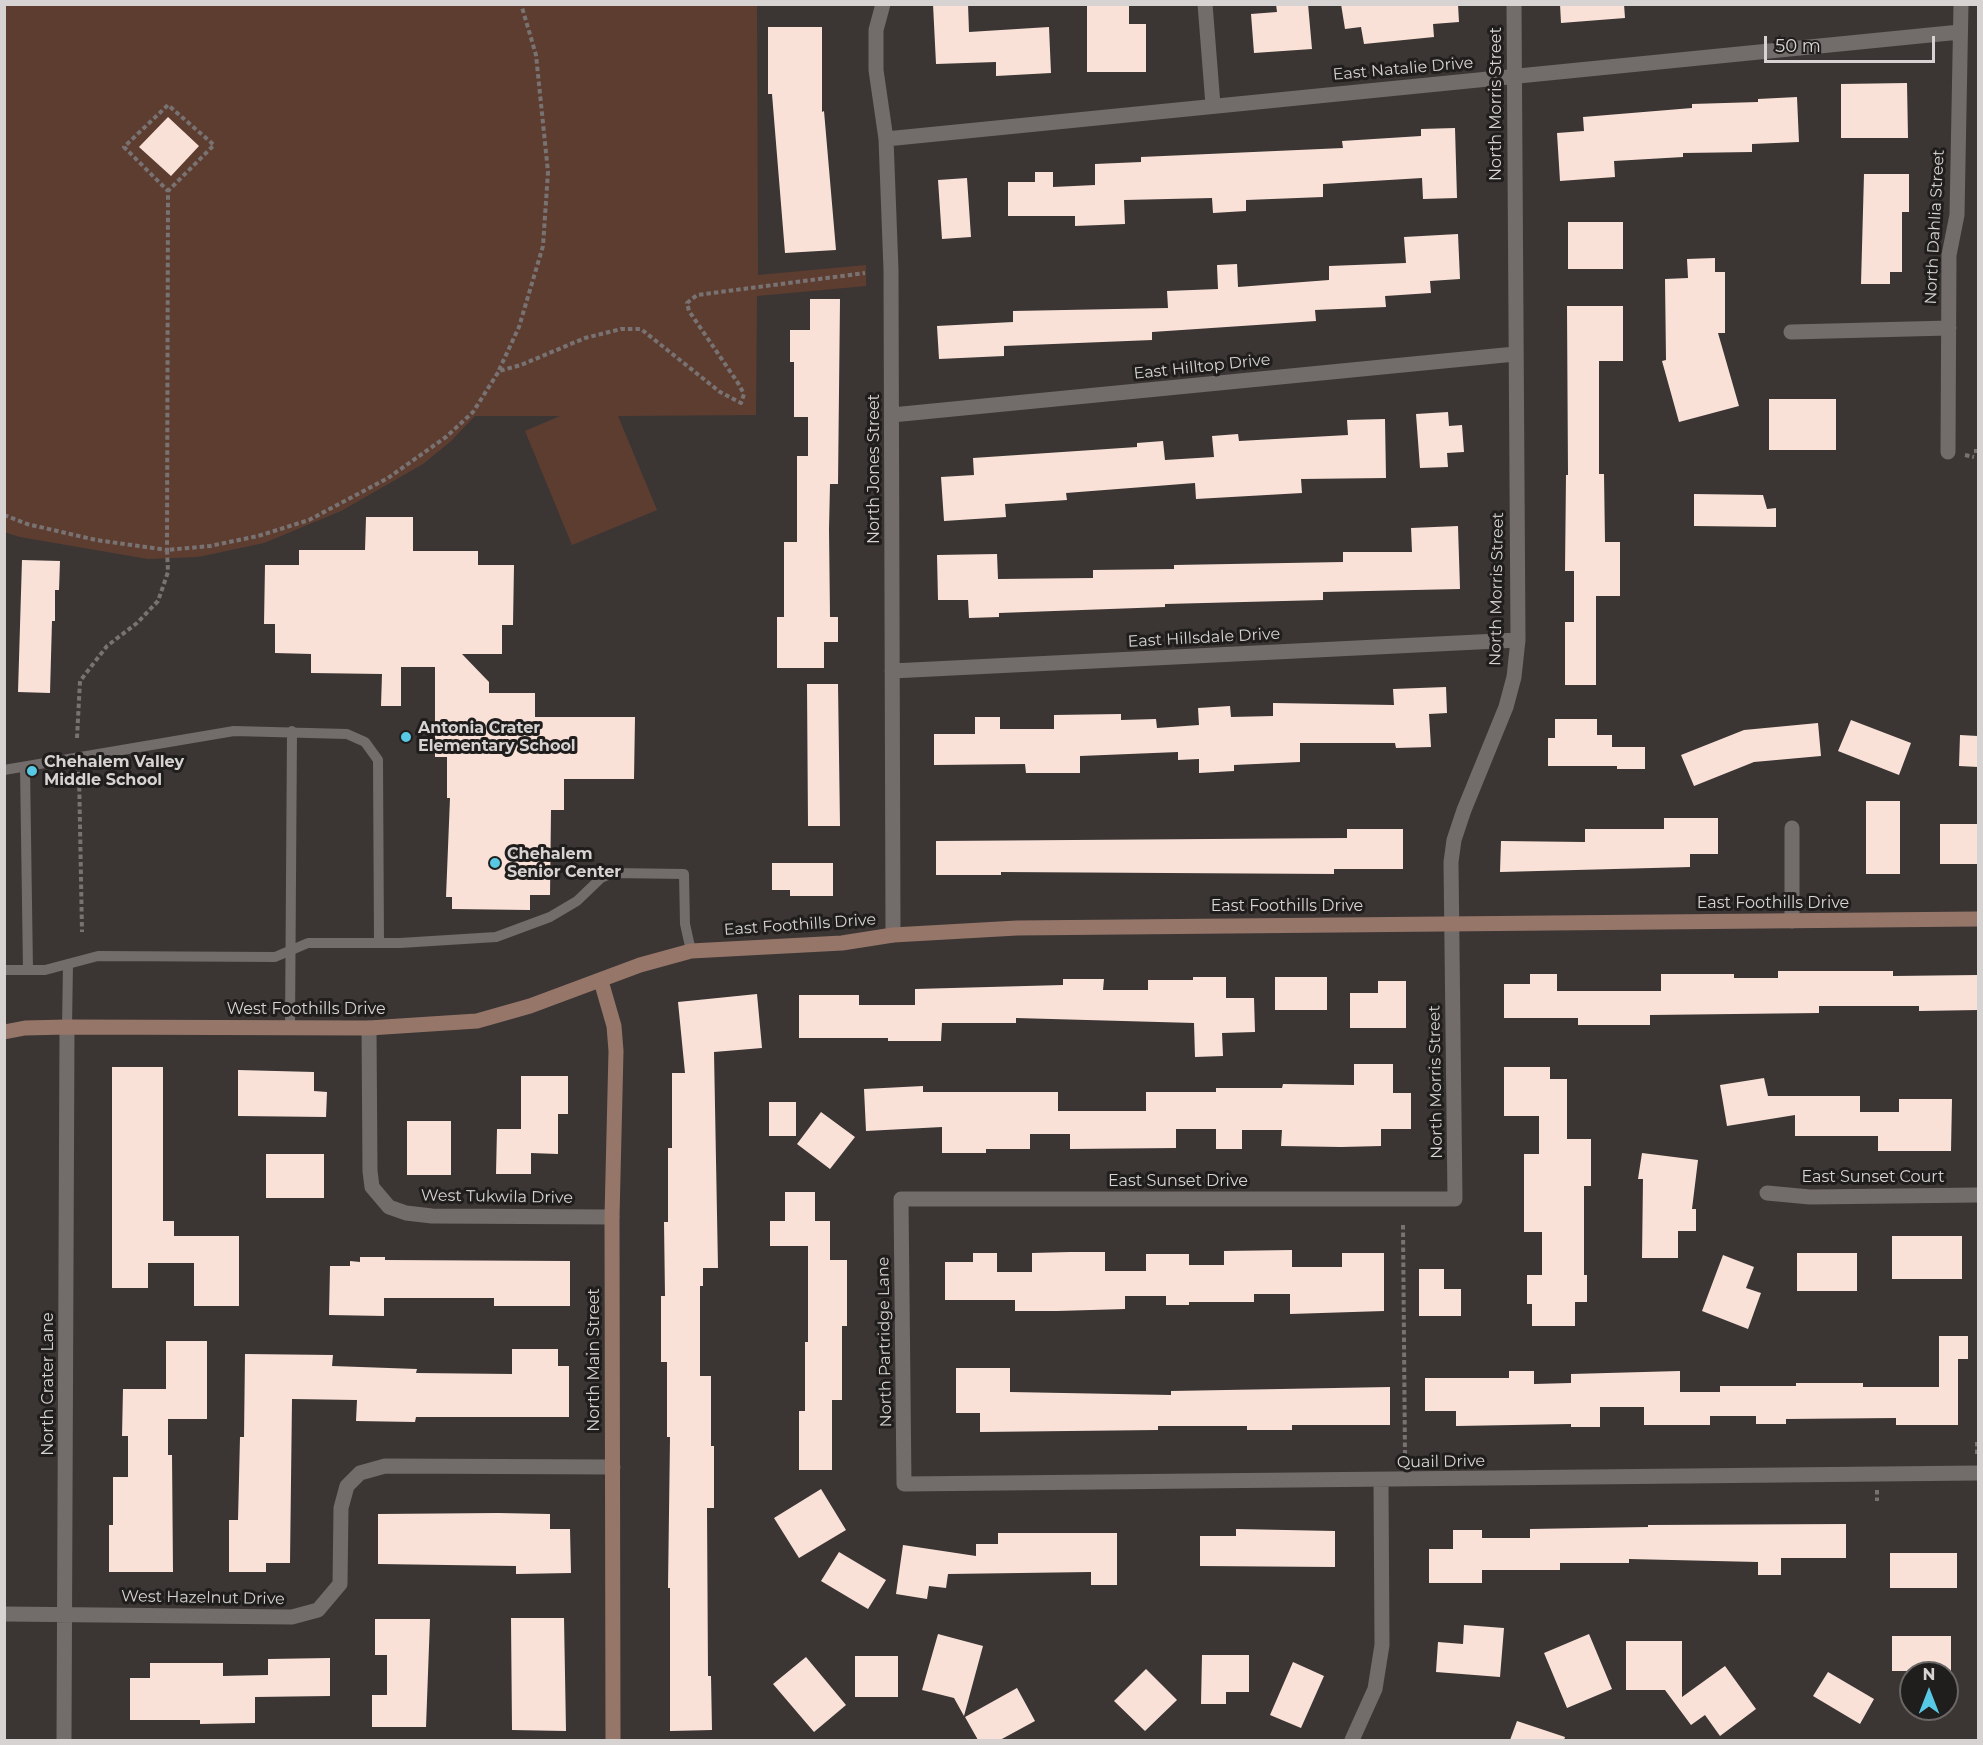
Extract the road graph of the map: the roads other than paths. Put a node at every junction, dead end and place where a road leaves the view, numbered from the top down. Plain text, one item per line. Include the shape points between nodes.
1 (883, 4) edge
2 (1205, 4) edge
3 (1514, 4) edge
4 (1961, 4) edge
5 (1960, 32) junction
6 (1514, 77) junction
7 (1213, 105) junction
8 (886, 139) junction
9 (1948, 328) junction
10 (1791, 332) dead end
11 (1515, 354) junction
12 (892, 416) junction
13 (1948, 452) dead end
14 (1518, 640) junction
15 (892, 672) junction
16 (292, 731) junction
17 (25, 767) junction
18 (4, 770) edge
19 (1792, 828) dead end
20 (1978, 919) edge
21 (1792, 921) junction
22 (1452, 924) junction
23 (893, 935) junction
24 (379, 943) junction
25 (291, 950) junction
26 (691, 951) junction
27 (68, 964) junction
28 (4, 970) edge
29 (28, 970) junction
30 (601, 981) junction
31 (67, 1027) junction
32 (290, 1028) junction
33 (369, 1028) junction
34 (4, 1032) edge
35 (1767, 1192) dead end
36 (1978, 1195) edge
37 (901, 1199) joint
38 (1455, 1199) joint
39 (612, 1217) junction
40 (613, 1467) junction
41 (1978, 1473) edge
42 (1381, 1481) junction
43 (904, 1484) joint
44 (66, 1613) junction
45 (4, 1614) edge
46 (64, 1740) edge
47 (613, 1740) edge
48 (1352, 1740) edge

1 - 8 street, North Jones Street via 876,30 876,70
2 - 7 street
3 - 6 street, North Morris Street
4 - 5 street, North Dahlia Street
5 - 6 street, East Natalie Drive
5 - 9 street, North Dahlia Street via 1957,215 1949,255
6 - 7 street, East Natalie Drive
6 - 11 street, North Morris Street
7 - 8 street, East Natalie Drive
8 - 12 street, North Jones Street
9 - 10 street
9 - 13 street, North Dahlia Street
11 - 12 street, East Hilltop Drive
11 - 14 street, North Morris Street
12 - 15 street, North Jones Street
14 - 15 street, East Hillsdale Drive
14 - 22 street, North Morris Street via 1506,707 1454,840
15 - 23 street, North Jones Street
16 - 17 lane via 234,731
16 - 24 lane via 347,734 365,742 378,760
16 - 25 lane
17 - 18 lane
17 - 29 lane
19 - 21 street
20 - 21 street, East Foothills Drive
21 - 22 street, East Foothills Drive
22 - 23 street, East Foothills Drive via 1090,926
22 - 38 street, North Morris Street
23 - 26 street, East Foothills Drive via 842,943
24 - 25 lane via 308,943
24 - 26 lane via 496,937 550,917 613,873 684,874 685,924
25 - 27 lane via 275,957 98,956
25 - 32 lane
26 - 30 street, East Foothills Drive
27 - 29 lane
27 - 31 lane
28 - 29 lane
30 - 33 street, West Foothills Drive via 477,1021
30 - 39 street, North Main Street via 614,1026 616,1051
31 - 32 street, West Foothills Drive
31 - 34 street, West Foothills Drive
31 - 44 street, North Crater Lane
32 - 33 street, West Foothills Drive
33 - 39 street, West Tukwila Drive via 370,1171 372,1187 389,1207 432,1216
35 - 36 street, East Sunset Court via 1810,1197
37 - 38 street, East Sunset Drive
37 - 43 street, North Partridge Lane
39 - 40 street, North Main Street
40 - 44 street, West Hazelnut Drive via 385,1466 360,1473 347,1486 341,1508 340,1584 318,1610 292,1617
40 - 47 street, North Main Street
41 - 42 street, Quail Drive
42 - 43 street, Quail Drive
42 - 48 street via 1383,1645 1375,1689
44 - 45 street, West Hazelnut Drive
44 - 46 street, North Crater Lane

